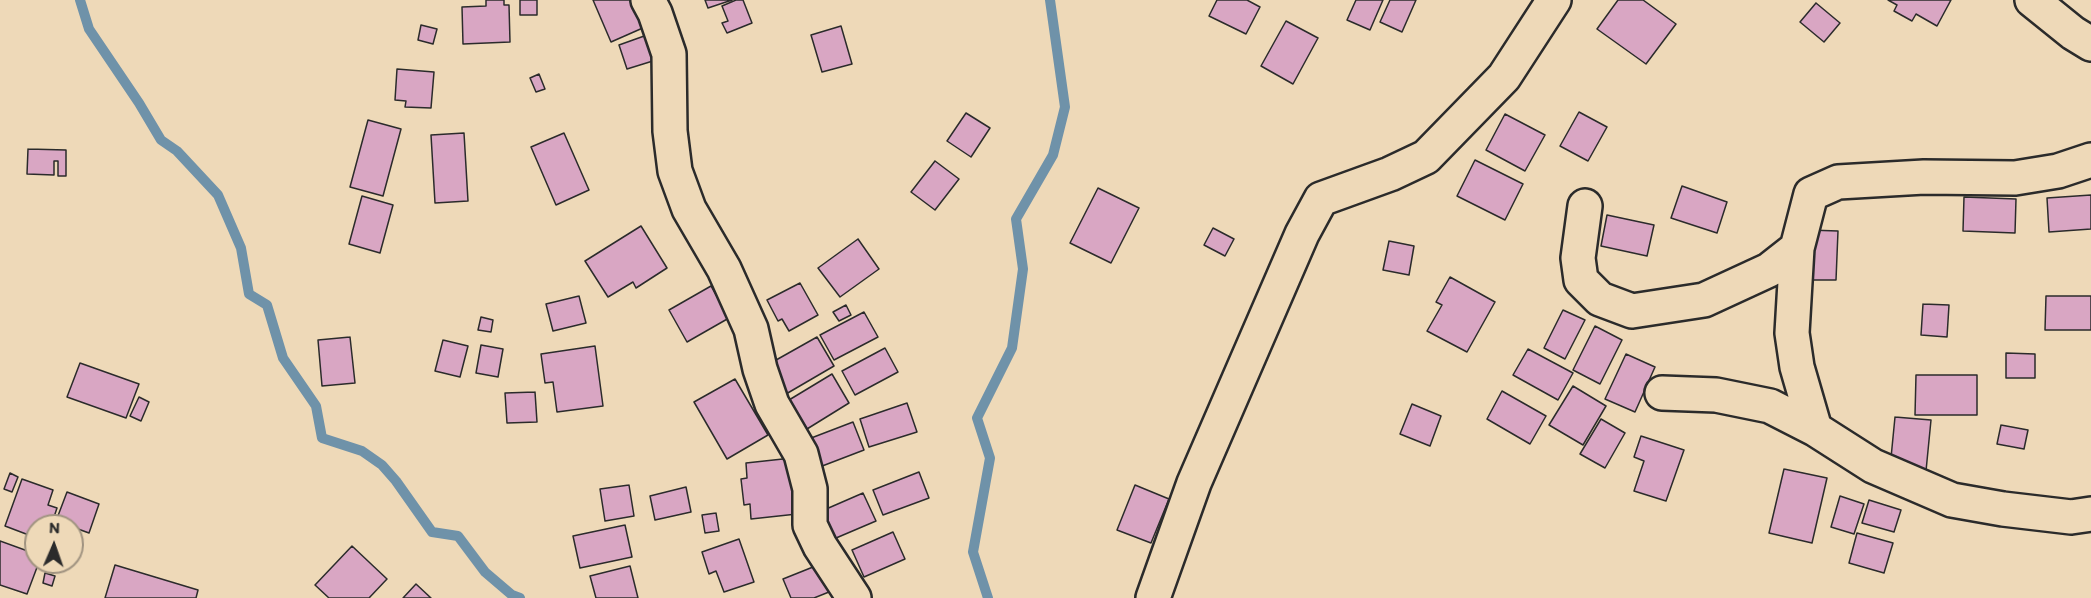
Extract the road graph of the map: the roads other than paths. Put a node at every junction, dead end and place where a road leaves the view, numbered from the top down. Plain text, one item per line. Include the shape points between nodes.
1 (648, 0) edge
2 (1554, 0) edge
3 (2032, 0) edge
4 (2091, 44) edge
5 (2091, 160) edge
6 (1585, 206) dead end
7 (1797, 248) junction
8 (1662, 393) dead end
9 (1815, 429) junction
10 (2091, 513) edge
11 (854, 598) edge
12 (1153, 598) edge

1 - 11 street via 669,54 675,171 689,209 724,269 751,329 772,405 801,454 810,489 810,525
2 - 12 street via 1504,77 1426,157 1321,199 1302,234 1194,483
3 - 4 street
5 - 7 street via 2058,171 2015,178 1924,177 1838,182 1811,194
6 - 7 street via 1578,258 1581,280 1600,299 1632,311 1704,300 1769,270
7 - 9 street via 1792,333 1797,367
8 - 9 street via 1716,395 1770,406
9 - 10 street via 1874,466 1952,500 2071,517

